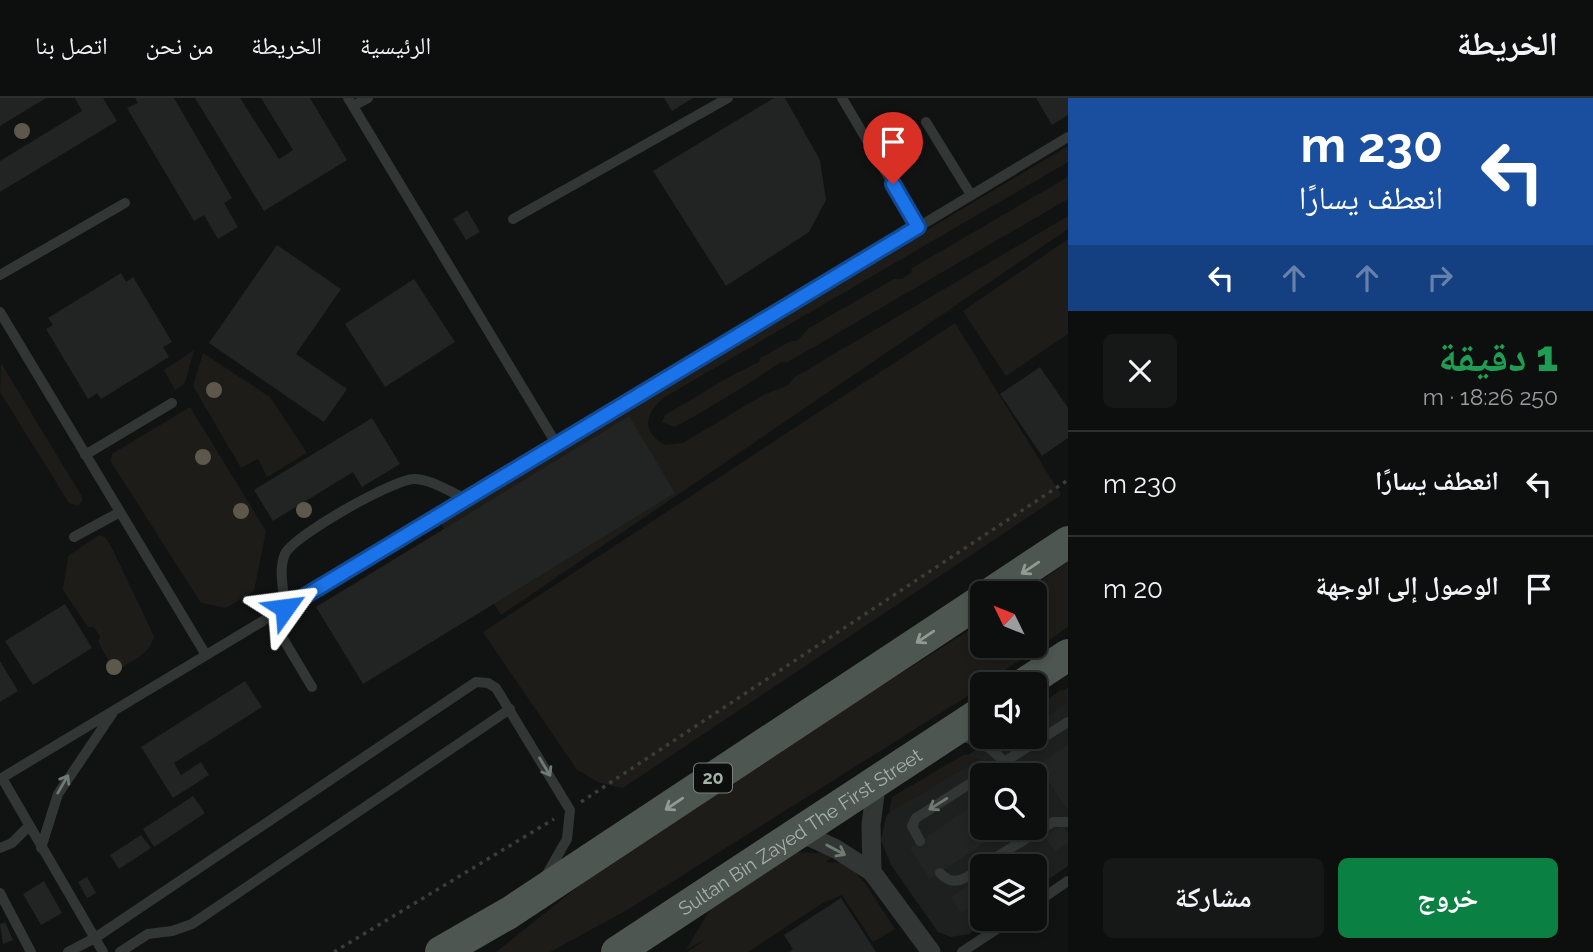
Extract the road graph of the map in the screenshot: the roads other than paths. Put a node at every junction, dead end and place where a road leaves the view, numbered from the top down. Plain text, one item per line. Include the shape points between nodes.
1 (368, 98) edge
2 (728, 98) edge
3 (842, 98) edge
4 (351, 102) edge
5 (926, 122) dead end
6 (1068, 137) edge
7 (971, 195) junction
8 (125, 203) dead end
9 (513, 219) dead end
10 (918, 227) junction
11 (0, 275) edge
12 (0, 313) edge
13 (172, 403) dead end
14 (557, 445) junction
15 (85, 454) junction
16 (466, 499) junction
17 (120, 512) junction
18 (74, 537) dead end
19 (1068, 542) edge
20 (1009, 581) edge
21 (285, 608) junction
22 (970, 608) edge
23 (270, 617) junction
24 (1068, 655) edge
25 (206, 656) junction
26 (1042, 672) edge
27 (312, 687) dead end
28 (510, 709) junction
29 (115, 710) junction
30 (970, 720) edge
31 (1068, 722) edge
32 (948, 734) junction
33 (1005, 761) junction
34 (1002, 763) edge
35 (1, 778) edge
36 (877, 779) junction
37 (970, 784) edge
38 (1068, 822) edge
39 (29, 826) junction
40 (1047, 826) edge
41 (797, 831) junction
42 (1024, 840) edge
43 (920, 841) dead end
44 (0, 848) edge
45 (41, 848) junction
46 (1001, 854) edge
47 (872, 872) junction
48 (940, 873) dead end
49 (970, 874) edge
50 (1068, 881) edge
51 (0, 893) edge
52 (1047, 895) edge
53 (516, 909) junction
54 (994, 931) edge
55 (95, 938) junction
56 (31, 952) edge
57 (68, 952) edge
58 (103, 952) edge
59 (120, 952) edge
60 (442, 952) edge
61 (492, 952) edge
62 (617, 952) edge
63 (931, 952) edge
64 (962, 952) edge

1 - 4 lane
2 - 9 lane
3 - 10 lane
4 - 14 lane
5 - 7 lane
6 - 7 lane
7 - 10 lane
8 - 11 lane
10 - 14 lane
12 - 15 lane
13 - 15 lane
14 - 16 lane
15 - 17 lane
16 - 21 lane
16 - 21 lane via 424,480 403,480 301,537 283,559
17 - 18 lane
17 - 25 lane
19 -> 20 main road
21 - 23 lane
22 -> 53 main road, 20
23 - 25 lane
23 - 27 lane
24 - 26 main road
25 - 29 lane
28 -> 53 lane via 570,810 562,852
28 - 55 lane via 492,685 471,685
28 - 59 lane via 192,924 148,934
29 - 35 lane
45 -> 29 lane via 58,793
30 - 32 main road, Sultan Bin Zayed The First Street
31 - 33 lane
32 - 33 lane via 980,742
32 - 36 main road, Sultan Bin Zayed The First Street
33 - 34 lane
35 - 39 lane
36 - 41 main road, Sultan Bin Zayed The First Street
36 - 47 street via 871,825
37 -> 43 lane via 916,818 912,826
38 - 40 lane via 1058,820
39 - 44 lane
39 - 45 lane
41 -> 47 street
41 - 62 main road, Sultan Bin Zayed The First Street
42 - 46 lane
45 - 55 lane
47 - 63 street
48 - 49 lane via 959,881
50 - 52 lane
51 - 56 lane
53 - 60 main road, 20
53 - 61 main road via 495,934
54 - 64 lane
55 - 57 lane
55 - 58 lane

